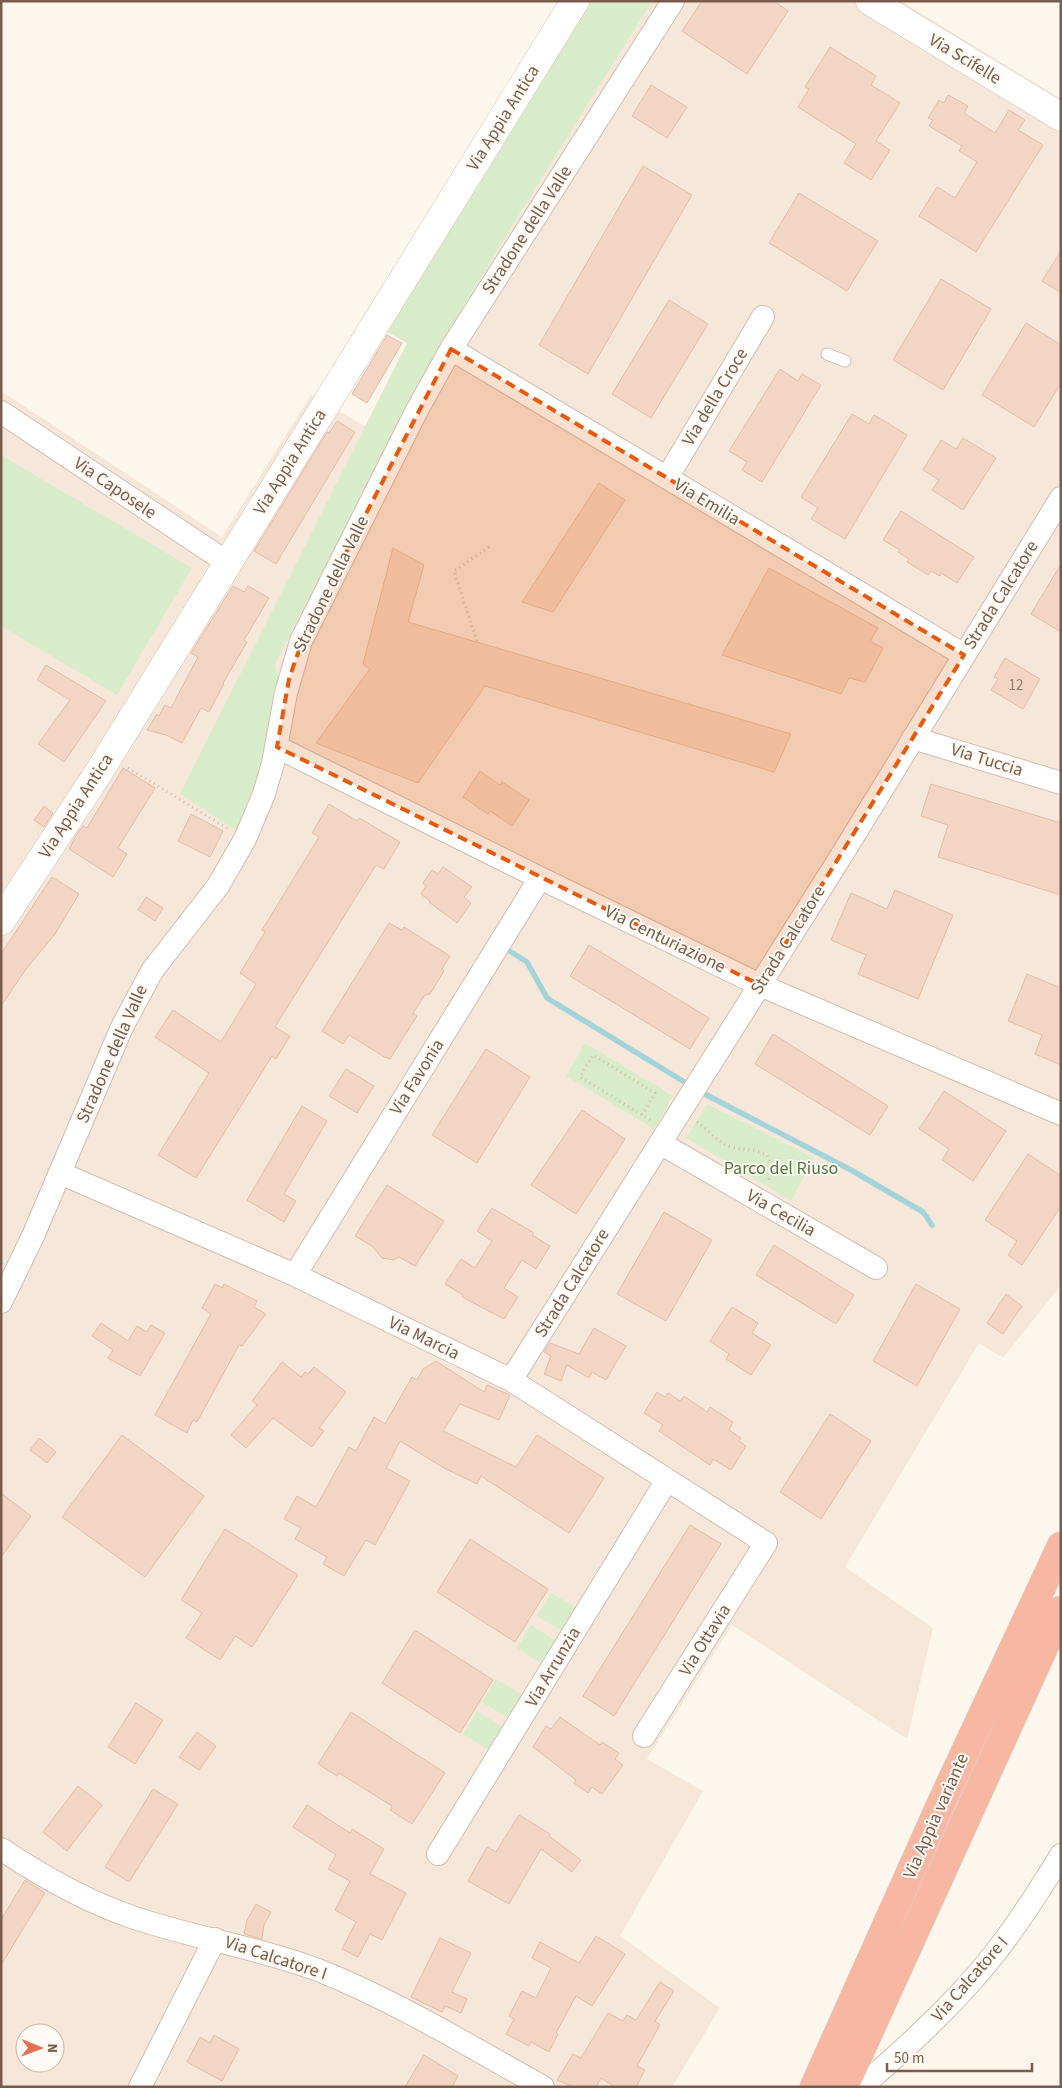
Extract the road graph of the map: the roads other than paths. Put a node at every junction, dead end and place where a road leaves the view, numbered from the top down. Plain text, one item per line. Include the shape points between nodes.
1 (575, 1) edge
2 (673, 1) edge
3 (870, 1) edge
4 (1061, 117) edge
5 (763, 317) dead end
6 (451, 349) junction
7 (827, 354) dead end
8 (845, 361) dead end
9 (1, 412) edge
10 (667, 478) junction
11 (1061, 498) edge
12 (1054, 522) edge
13 (228, 563) junction
14 (964, 656) junction
15 (913, 738) junction
16 (277, 747) junction
17 (1061, 782) edge
18 (540, 878) junction
19 (1, 921) edge
20 (760, 985) junction
21 (1061, 1114) edge
22 (664, 1136) junction
23 (60, 1172) junction
24 (876, 1268) dead end
25 (295, 1275) junction
26 (1, 1302) edge
27 (511, 1380) junction
28 (667, 1480) junction
29 (766, 1543) joint
30 (1061, 1546) edge
31 (1061, 1610) edge
32 (644, 1736) dead end
33 (1, 1849) edge
34 (438, 1854) dead end
35 (1061, 1855) edge
36 (215, 1939) junction
37 (140, 2087) edge
38 (543, 2087) edge
39 (814, 2087) edge
40 (844, 2087) edge
41 (861, 2087) edge

1 - 13 street, Via Appia Antica
2 - 6 street, Stradone della Valle
3 - 4 street, Via Scifelle
5 - 10 street, Via della Croce
6 - 10 street, Via Emilia
6 - 16 street, Stradone della Valle via 306,630 293,664
7 - 8 lane
9 - 13 street, Via Caposele
10 - 14 street, Via Emilia
11 - 12 street, Strada Calcatore
12 - 14 street, Strada Calcatore
13 - 19 street, Via Appia Antica via 108,757
14 - 15 street, Strada Calcatore
15 - 17 street, Via Tuccia
15 - 20 street, Strada Calcatore
16 - 18 street, Via Centuriazione
16 - 23 street, Stradone della Valle via 264,794 245,839 218,886 164,952 137,995
18 - 20 street, Via Centuriazione
18 - 25 street, Via Favonia
20 - 21 street, Via Centuriazione
20 - 22 street, Strada Calcatore
22 - 24 street, Via Cecilia via 757,1199
22 - 27 street, Strada Calcatore
23 - 25 street, Via Marcia
23 - 26 street, Stradone della Valle via 28,1249
25 - 27 street, Via Marcia
27 - 28 street, Via Marcia
28 - 29 street, Via Marcia
28 - 34 street, Via Arrunzia
29 - 32 street, Via Ottavia
30 - 39 highway, Via Appia variante
31 - 40 highway, Via Appia variante
33 - 36 street, Via Calcatore I via 55,1883 109,1909
35 - 41 street, Via Calcatore I via 1018,1923 987,1963 932,2023
36 - 37 street
36 - 38 street, Via Calcatore I via 276,1955 366,1991

